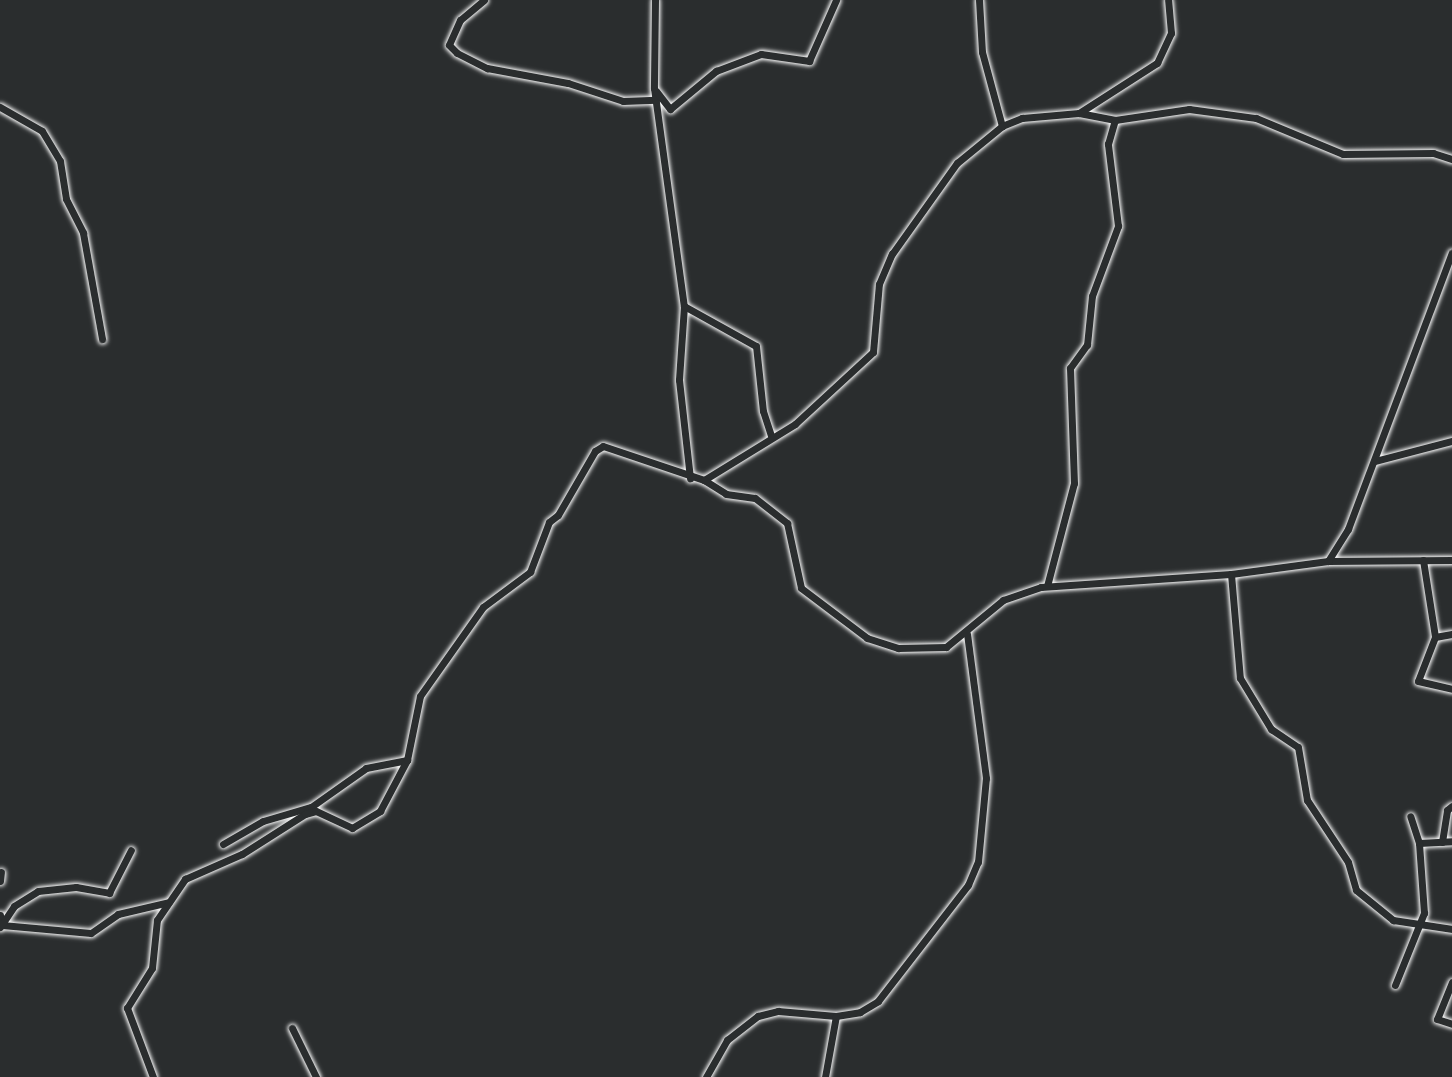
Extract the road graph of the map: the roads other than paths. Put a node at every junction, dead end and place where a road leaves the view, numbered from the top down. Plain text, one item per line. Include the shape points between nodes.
1 (484, 0) edge
2 (655, 0) edge
3 (836, 0) edge
4 (979, 0) edge
5 (1168, 0) edge
6 (654, 88) junction
7 (656, 100) junction
8 (0, 107) edge
9 (1079, 113) junction
10 (1115, 120) junction
11 (1002, 126) junction
12 (1452, 159) edge
13 (1452, 253) edge
14 (684, 306) junction
15 (102, 339) dead end
16 (772, 438) junction
17 (1452, 442) edge
18 (1375, 461) junction
19 (690, 478) junction
20 (704, 480) junction
21 (1423, 560) junction
22 (1452, 560) edge
23 (1328, 561) junction
24 (1231, 574) junction
25 (1047, 586) junction
26 (967, 634) junction
27 (1452, 634) edge
28 (1435, 637) junction
29 (1452, 689) edge
30 (407, 760) junction
31 (1452, 806) edge
32 (1410, 816) dead end
33 (1452, 841) edge
34 (1442, 842) junction
35 (1419, 843) junction
36 (223, 844) dead end
37 (131, 850) dead end
38 (169, 902) junction
39 (0, 915) edge
40 (1, 927) edge
41 (1419, 927) junction
42 (1452, 929) edge
43 (1452, 982) edge
44 (1395, 985) dead end
45 (836, 1016) junction
46 (1452, 1024) edge
47 (292, 1028) dead end
48 (153, 1077) edge
49 (316, 1077) edge
50 (706, 1077) edge
51 (825, 1077) edge

1 - 7 street via 460,20 449,45 457,53 487,68 568,83 623,102
2 - 6 street
3 - 6 street via 809,61 761,54 716,71 670,110
4 - 11 street via 982,52
5 - 9 street via 1171,33 1157,63
6 - 7 street
7 - 14 street
8 - 15 street via 42,131 61,161 66,199 83,233
9 - 10 street
9 - 11 street via 1022,118
10 - 12 street via 1189,109 1256,118 1343,154 1433,153
10 - 25 street via 1108,144 1118,226 1092,296 1087,345 1070,368 1074,482
11 - 16 street via 957,163 892,254 879,284 873,352 814,408
13 - 18 street
14 - 16 street via 756,346
14 - 19 street via 679,380
16 - 20 street
17 - 18 street
18 - 23 street via 1348,528
19 - 20 street
19 - 30 street via 603,446 595,451 558,515 549,522 530,572 482,607 420,696
20 - 26 street via 726,494 755,498 787,523 801,588 867,638 922,650 946,647
21 - 22 street
21 - 23 street
21 - 28 street
23 - 24 street
24 - 25 street
24 - 41 street via 1237,667 1248,696 1271,729 1298,747 1307,800 1348,862 1362,899 1393,920
25 - 26 street via 1003,600
26 - 45 street via 986,778 974,874 878,1001 860,1012
27 - 28 street
28 - 29 street via 1418,681
30 - 36 street via 366,768 310,807 263,821
30 - 38 street via 380,811 363,824 352,828 316,811 305,814 242,854 185,878
31 - 34 street via 1447,810
32 - 35 street
33 - 34 street
34 - 35 street
35 - 41 street via 1424,913
37 - 40 street via 109,893 76,887 38,891 15,906
38 - 40 street via 118,914 91,933
38 - 48 street via 157,920 152,968 127,1008
39 - 40 street
41 - 42 street
41 - 44 street
43 - 46 street via 1437,1019
45 - 50 street via 778,1011 758,1016 727,1040
45 - 51 street
47 - 49 street

